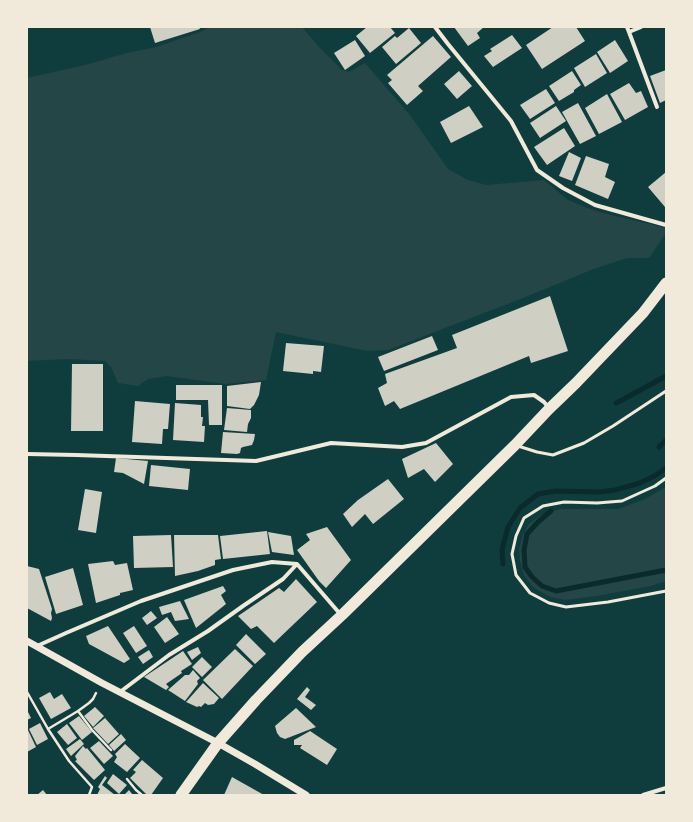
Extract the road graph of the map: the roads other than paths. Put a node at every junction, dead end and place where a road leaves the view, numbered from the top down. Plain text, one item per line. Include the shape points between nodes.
1 (435, 27) edge
2 (627, 27) edge
3 (641, 27) edge
4 (629, 32) junction
5 (657, 107) dead end
6 (666, 224) edge
7 (666, 283) edge
8 (666, 391) edge
9 (549, 409) junction
10 (515, 445) junction
11 (27, 454) edge
12 (666, 478) edge
13 (297, 564) junction
14 (666, 591) edge
15 (342, 615) junction
16 (27, 641) edge
17 (37, 646) junction
18 (120, 692) junction
19 (218, 743) junction
20 (666, 788) edge
21 (652, 794) edge
22 (181, 795) edge
23 (306, 795) edge
24 (643, 795) edge

1 - 6 street via 511,121 537,170 595,206
2 - 4 street
3 - 4 street
4 - 5 street
7 - 9 highway via 643,313
8 - 10 lane via 584,443 553,455
9 - 10 highway
9 - 11 street via 534,395 511,397 426,443 402,447 331,443 256,461
10 - 15 highway
12 - 14 lane via 622,501 564,502 543,506 524,518 512,554 516,575 530,593 549,603 566,607
13 - 15 street
13 - 17 street via 272,562 233,570 141,601
13 - 18 street via 283,579 169,655
15 - 19 highway via 302,652
16 - 17 street
17 - 18 street
18 - 19 street
19 - 22 highway
19 - 23 street
20 - 21 street
21 - 24 street

